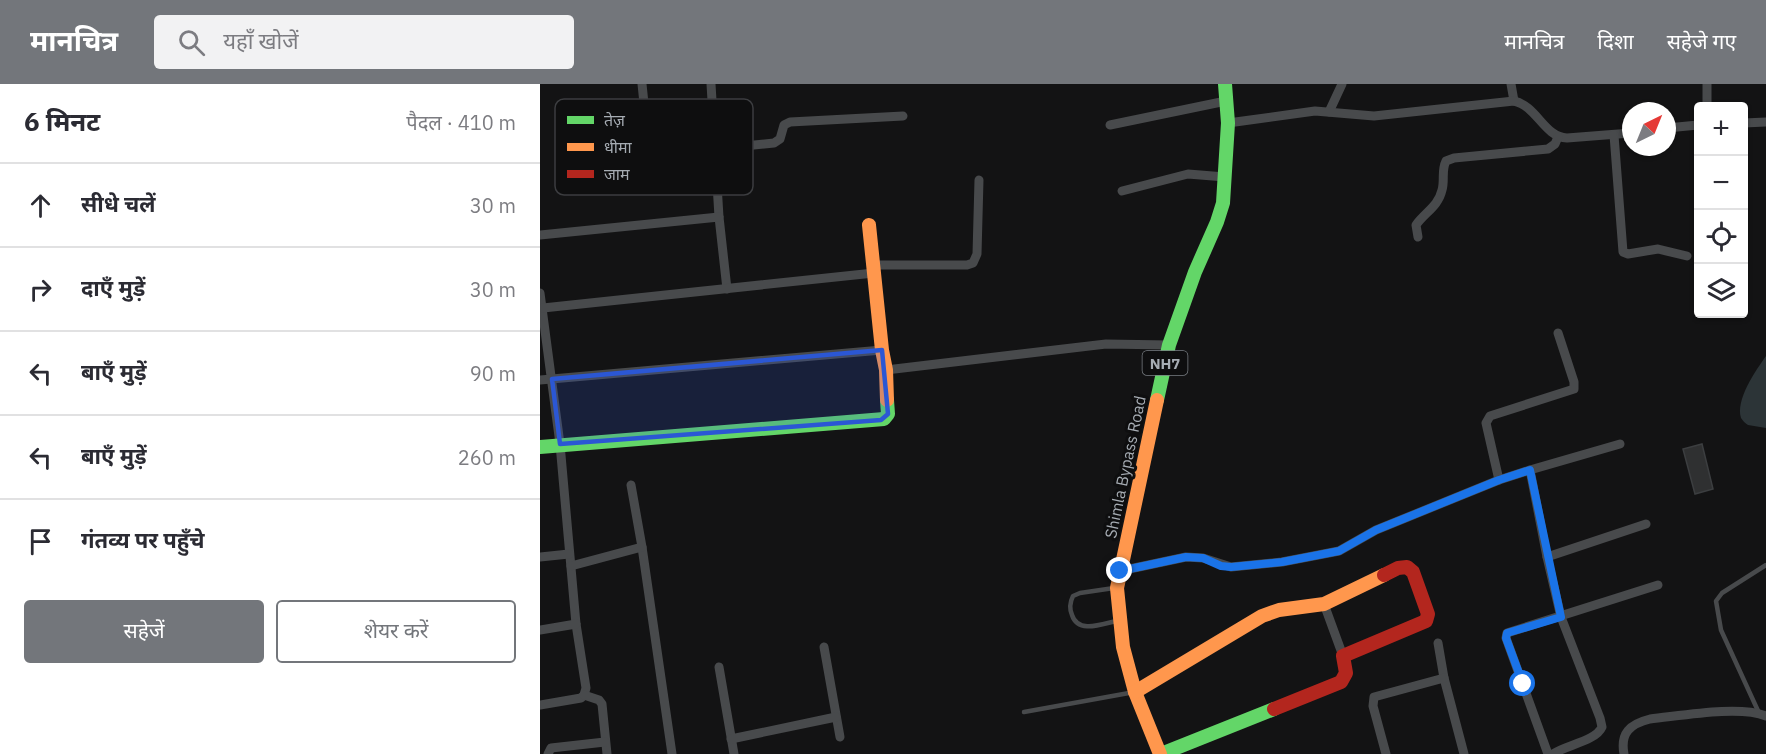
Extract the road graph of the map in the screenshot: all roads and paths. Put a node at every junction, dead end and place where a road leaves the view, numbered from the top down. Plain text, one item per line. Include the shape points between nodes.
1 (642, 84) edge
2 (711, 84) edge
3 (1224, 84) edge
4 (1342, 84) edge
5 (1511, 84) edge
6 (1707, 84) edge
7 (644, 99) edge
8 (712, 99) edge
9 (1226, 101) junction
10 (1514, 101) junction
11 (1707, 102) edge
12 (1329, 112) junction
13 (903, 116) dead end
14 (1766, 122) edge
15 (1228, 123) junction
16 (1748, 123) edge
17 (1110, 125) dead end
18 (1694, 125) edge
19 (1676, 127) edge
20 (1622, 134) edge
21 (1614, 135) junction
22 (1558, 137) junction
23 (753, 145) edge
24 (1226, 177) junction
25 (979, 180) dead end
26 (1122, 191) dead end
27 (717, 195) edge
28 (719, 217) junction
29 (869, 225) dead end
30 (540, 235) edge
31 (1418, 237) dead end
32 (1687, 256) dead end
33 (874, 269) junction
34 (727, 289) junction
35 (540, 293) edge
36 (543, 308) junction
37 (1558, 333) dead end
38 (1169, 345) junction
39 (882, 350) junction
40 (886, 370) junction
41 (552, 379) junction
42 (540, 380) edge
43 (560, 444) junction
44 (1620, 444) dead end
45 (540, 447) edge
46 (1530, 470) junction
47 (1499, 480) junction
48 (631, 485) dead end
49 (1646, 524) dead end
50 (642, 547) junction
51 (569, 554) junction
52 (540, 557) edge
53 (1547, 557) junction
54 (1766, 565) edge
55 (571, 566) junction
56 (1120, 571) junction
57 (1658, 585) dead end
58 (1117, 588) junction
59 (1324, 604) junction
60 (1561, 617) junction
61 (1119, 620) junction
62 (576, 624) junction
63 (540, 630) edge
64 (1438, 643) dead end
65 (824, 647) dead end
66 (1343, 656) junction
67 (719, 667) dead end
68 (1444, 678) junction
69 (1135, 692) junction
70 (584, 695) junction
71 (540, 705) edge
72 (1024, 712) dead end
73 (1762, 715) edge
74 (836, 717) junction
75 (840, 737) dead end
76 (731, 738) junction
77 (605, 742) junction
78 (548, 754) edge
79 (607, 754) edge
80 (672, 754) edge
81 (734, 754) edge
82 (1160, 754) edge
83 (1386, 754) edge
84 (1464, 754) edge
85 (1548, 754) edge
86 (1553, 754) edge
87 (1624, 754) edge

1 - 7 street
2 - 8 street
3 - 9 main road, Shimla Bypass Road / NH7
4 - 12 street
5 - 10 street
6 - 11 street
9 - 15 main road, Shimla Bypass Road / NH7
9 - 17 street
10 - 12 street via 1374,116
10 - 22 street via 1530,108
12 - 15 street
13 - 23 street via 790,122 774,143
14 - 16 street
15 - 24 main road, Shimla Bypass Road / NH7
18 - 19 street
20 - 21 street
21 - 22 street
21 - 32 street via 1623,252 1658,249
22 - 31 street via 1548,149 1446,161 1440,197 1416,225
24 - 26 street via 1188,174
24 - 38 main road, Shimla Bypass Road / NH7 via 1217,222
25 - 33 street via 977,254 973,262
27 - 28 street
28 - 30 street
28 - 34 street
29 - 33 main road
33 - 34 street
33 - 39 main road
34 - 36 street
35 - 36 street
36 - 41 street
37 - 47 street via 1574,389 1490,416 1486,423
38 - 40 street via 1106,344
38 - 56 main road, Shimla Bypass Road / NH7
39 - 40 main road
39 - 41 street
40 - 43 main road via 888,414 881,420
41 - 42 street
41 - 43 street
43 - 45 main road
43 - 51 street
44 - 46 street
46 - 47 street
46 - 53 street
47 - 56 street via 1376,530 1339,551 1231,567 1186,557
48 - 50 street
49 - 53 street
50 - 55 street
50 - 80 street
51 - 52 street
51 - 55 street
53 - 60 street
54 - 73 lane via 1722,593 1716,602 1721,630
55 - 62 street
56 - 58 main road, Shimla Bypass Road / NH7
57 - 60 street
58 - 61 main road, Shimla Bypass Road / NH7
58 - 61 lane via 1080,592 1070,604 1072,617 1082,626
59 - 66 street
59 - 66 main road via 1402,567 1413,572 1428,614 1426,621
59 - 69 main road via 1262,616
60 - 85 street via 1506,635
60 - 86 street via 1602,727 1596,735
61 - 69 main road, Shimla Bypass Road / NH7
62 - 63 street
62 - 70 street
64 - 68 street
65 - 74 street
66 - 82 main road via 1346,674 1341,682
67 - 76 street
68 - 83 street via 1374,697
68 - 84 street
69 - 72 lane
69 - 82 main road, Shimla Bypass Road / NH7
70 - 71 street
70 - 77 street via 602,704
73 - 87 street via 1737,711 1637,722 1626,732
74 - 75 street
74 - 76 street
76 - 81 street
77 - 78 street via 552,748
77 - 79 street

